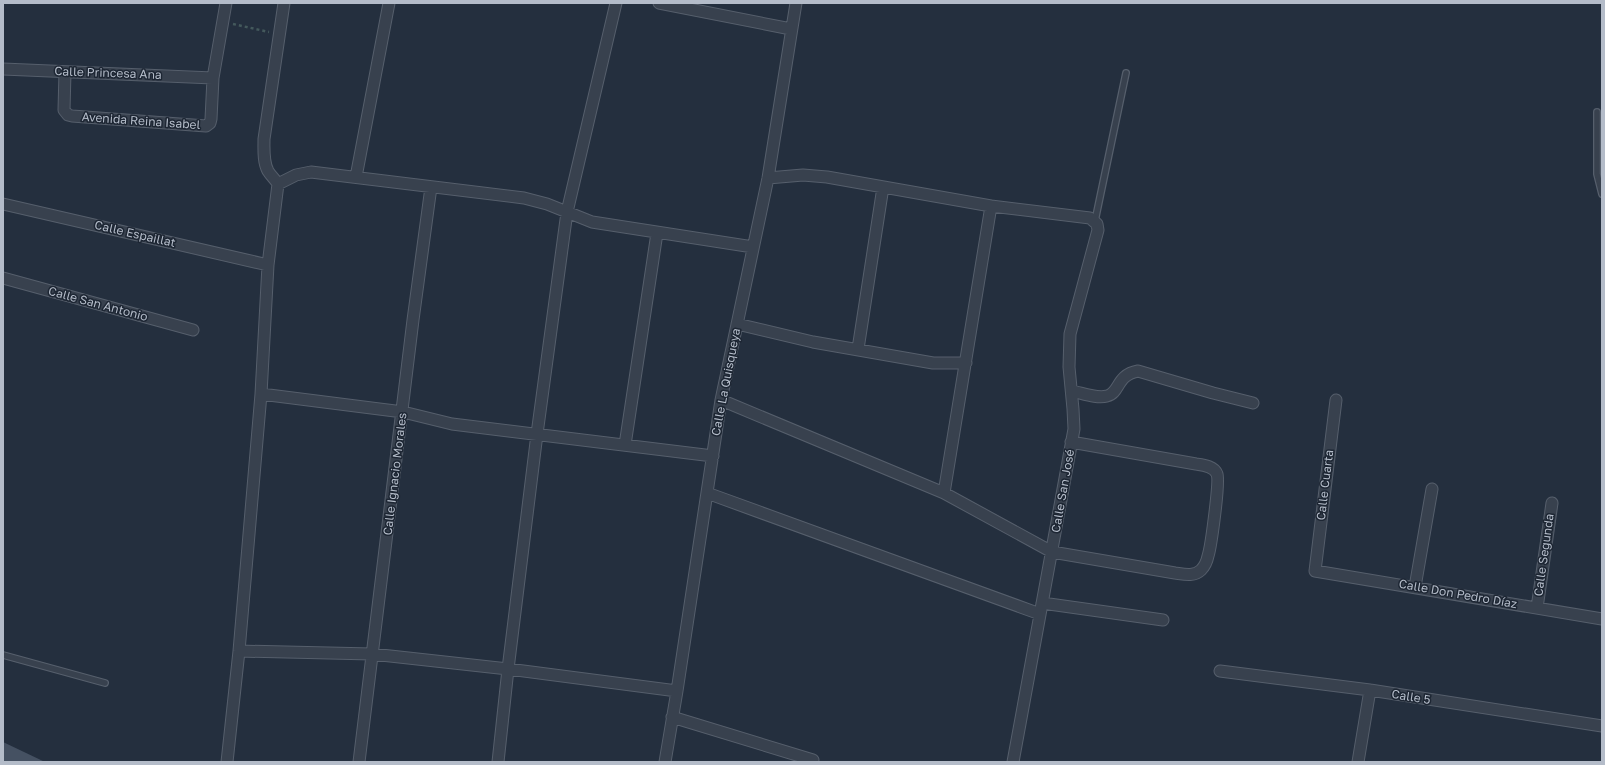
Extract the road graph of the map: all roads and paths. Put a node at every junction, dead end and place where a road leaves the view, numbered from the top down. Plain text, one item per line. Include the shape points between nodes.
1 (226, 3) edge
2 (284, 3) edge
3 (389, 3) edge
4 (616, 3) edge
5 (658, 3) edge
6 (796, 3) edge
7 (223, 22) junction
8 (791, 29) junction
9 (278, 34) junction
10 (3, 69) edge
11 (65, 72) junction
12 (1126, 73) dead end
13 (213, 78) junction
14 (1596, 112) dead end
15 (356, 177) junction
16 (768, 178) junction
17 (278, 184) junction
18 (431, 187) junction
19 (883, 187) junction
20 (1602, 194) edge
21 (3, 204) edge
22 (991, 206) junction
23 (567, 212) junction
24 (1095, 221) junction
25 (657, 232) junction
26 (753, 247) junction
27 (268, 265) junction
28 (3, 278) edge
29 (736, 324) junction
30 (193, 330) dead end
31 (858, 349) junction
32 (966, 363) junction
33 (1072, 391) junction
34 (261, 394) junction
35 (721, 400) junction
36 (1336, 400) dead end
37 (1253, 403) dead end
38 (403, 412) junction
39 (537, 434) junction
40 (1072, 442) junction
41 (625, 445) junction
42 (713, 456) junction
43 (1432, 489) dead end
44 (707, 493) junction
45 (944, 493) junction
46 (1552, 503) dead end
47 (1052, 552) junction
48 (1315, 571) joint
49 (1415, 587) junction
50 (1042, 603) junction
51 (1537, 608) junction
52 (1040, 614) junction
53 (1602, 619) edge
54 (1163, 620) dead end
55 (239, 651) junction
56 (3, 654) edge
57 (372, 654) junction
58 (508, 669) junction
59 (1220, 671) dead end
60 (105, 683) dead end
61 (1370, 690) junction
62 (677, 692) junction
63 (672, 717) junction
64 (1602, 726) edge
65 (813, 760) dead end
66 (227, 762) edge
67 (359, 762) edge
68 (498, 762) edge
69 (665, 762) edge
70 (1013, 762) edge
71 (1358, 762) edge

1 - 7 street, Avenida Reina Isabel
2 - 9 street
3 - 15 street
4 - 23 street
5 - 8 street
6 - 8 street, Calle La Quisqueya
7 - 9 path
7 - 13 street, Avenida Reina Isabel
8 - 16 street, Calle La Quisqueya
9 - 17 street via 264,139 268,171
10 - 11 street, Calle Princesa Ana
11 - 13 street, Calle Princesa Ana
11 - 13 street, Avenida Reina Isabel via 64,110 68,115 201,126 210,123
12 - 24 lane
14 - 20 lane via 1596,174
15 - 17 street via 311,172 296,175
15 - 18 street
16 - 19 street via 803,174
16 - 26 street, Calle La Quisqueya
17 - 27 street
18 - 23 street via 524,198
18 - 38 street, Calle Ignacio Morales
19 - 22 street
19 - 31 street
21 - 27 street, Calle Espaillat
22 - 24 street via 1090,218
22 - 32 street
23 - 25 street via 592,222
23 - 39 street
24 - 33 street, Calle San José via 1098,230 1070,334 1069,367
25 - 26 street
25 - 41 street
26 - 29 street, Calle La Quisqueya
27 - 34 street
28 - 30 street, Calle San Antonio
29 - 31 street via 813,342
29 - 35 street, Calle La Quisqueya
31 - 32 street via 933,363
32 - 45 street
33 - 37 street via 1108,396 1129,373 1138,371
33 - 40 street, Calle San José
34 - 38 street
34 - 55 street
35 - 42 street, Calle La Quisqueya
35 - 45 street
36 - 48 street, Calle Cuarta
38 - 39 street via 452,424
38 - 57 street, Calle Ignacio Morales
39 - 41 street
39 - 58 street
40 - 47 street, Calle San José
40 - 47 street via 1213,469 1217,474 1218,489 1208,556 1201,570 1188,575
41 - 42 street
42 - 44 street, Calle La Quisqueya
43 - 49 street
44 - 52 street
44 - 62 street, Calle La Quisqueya
45 - 47 street
46 - 51 street, Calle Segunda
47 - 50 street, Calle San José
48 - 49 street, Calle Don Pedro Díaz
49 - 51 street, Calle Don Pedro Díaz
50 - 52 street, Calle San José
50 - 54 street
51 - 53 street, Calle Don Pedro Díaz
52 - 70 street, Calle San José
55 - 57 street
55 - 66 street
56 - 60 lane
57 - 58 street
57 - 67 street, Calle Ignacio Morales
58 - 62 street
58 - 68 street
59 - 61 street, Calle 5
61 - 64 street, Calle 5
61 - 71 street
62 - 63 street, Calle La Quisqueya
63 - 65 street
63 - 69 street, Calle La Quisqueya

